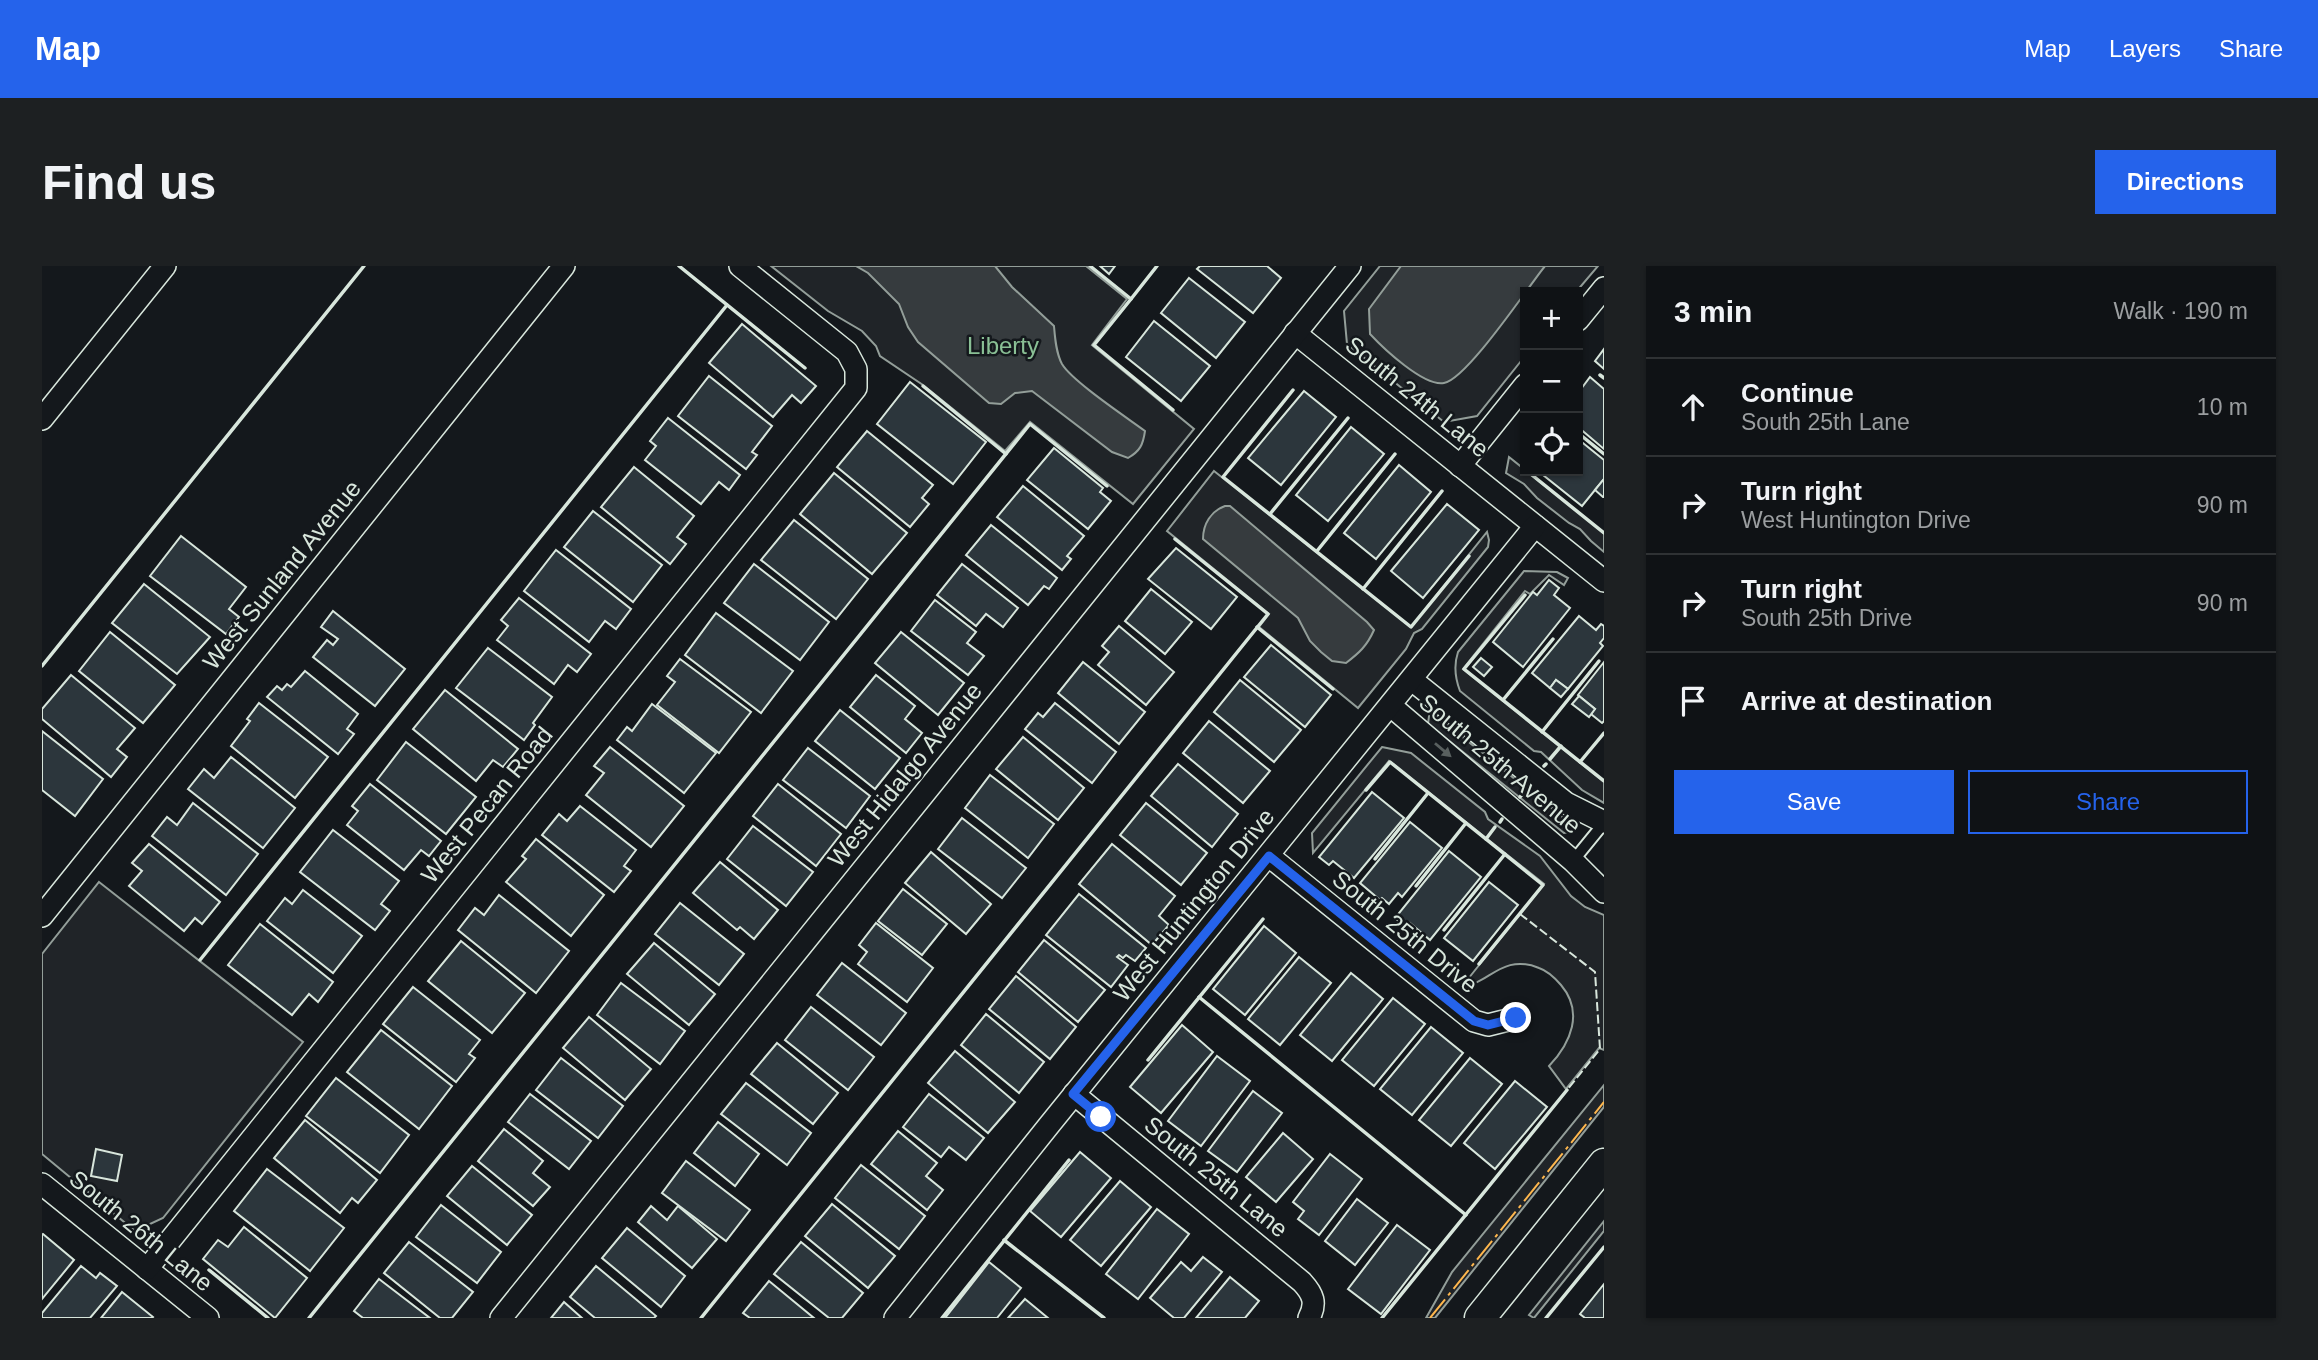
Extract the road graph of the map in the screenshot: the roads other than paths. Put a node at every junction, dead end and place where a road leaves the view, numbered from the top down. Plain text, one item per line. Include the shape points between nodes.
1 (165, 266) edge
2 (564, 266) edge
3 (740, 266) edge
4 (1350, 266) edge
5 (1604, 288) edge
6 (1583, 314) edge
7 (1295, 333) junction
8 (1520, 392) edge
9 (42, 419) edge
10 (1460, 466) junction
11 (1535, 526) junction
12 (1604, 581) edge
13 (1412, 680) junction
14 (1391, 706) junction
15 (1604, 822) edge
16 (1269, 856) junction
17 (1573, 861) junction
18 (1604, 892) edge
19 (42, 916) edge
20 (1516, 1018) dead end
21 (1073, 1094) junction
22 (1604, 1164) edge
23 (42, 1184) edge
24 (147, 1269) junction
25 (1312, 1313) edge
26 (208, 1318) edge
27 (501, 1318) edge
28 (895, 1318) edge
29 (1480, 1318) edge

1 - 9 street
2 - 19 street, West Sunland Avenue
3 - 24 street, West Pecan Road via 847,352 856,369 856,388
4 - 7 street, West Hidalgo Avenue
5 - 6 street
7 - 10 street, South 24th Lane
7 - 27 street, West Hidalgo Avenue
8 - 10 street
10 - 11 street, South 24th Lane
11 - 12 street, South 24th Lane
11 - 13 street, West Huntington Drive
13 - 14 street, West Huntington Drive
13 - 15 street, South 25th Avenue via 1566,803
14 - 16 street, West Huntington Drive
14 -> 17 street, South 25th Avenue
15 - 17 lane
16 - 20 street, South 25th Drive via 1474,1021 1488,1025
16 - 21 street, West Huntington Drive
17 - 18 street, South 25th Avenue
21 - 25 street, South 25th Lane via 1302,1282 1312,1298
21 - 28 street, West Huntington Drive
22 - 29 main road
23 - 24 street, South 26th Lane
24 - 26 street, South 26th Lane

